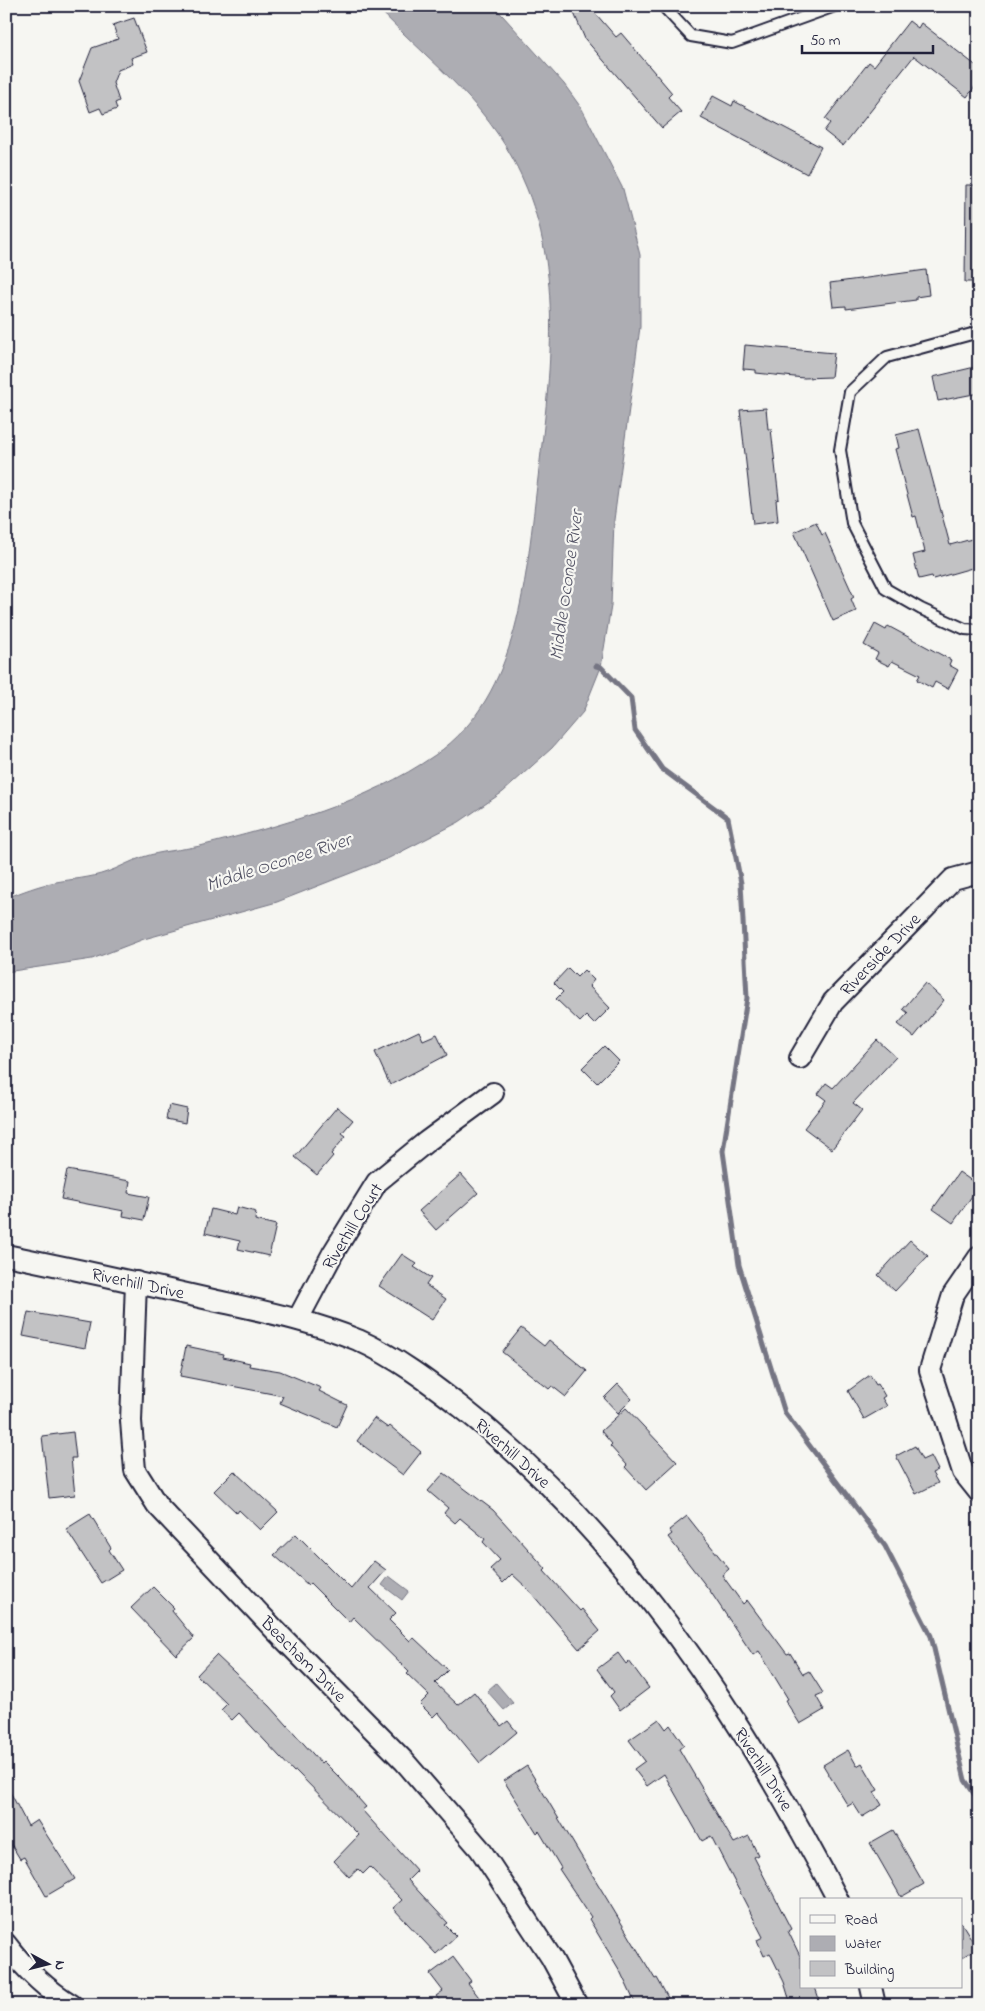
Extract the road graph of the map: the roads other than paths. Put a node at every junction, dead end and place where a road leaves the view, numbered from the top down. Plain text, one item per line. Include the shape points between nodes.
1 (662, 6) edge
2 (835, 6) edge
3 (979, 332) edge
4 (979, 630) edge
5 (979, 874) edge
6 (800, 1058) dead end
7 (493, 1093) dead end
8 (6, 1255) edge
9 (979, 1257) edge
10 (136, 1282) junction
11 (298, 1319) junction
12 (979, 1492) edge
13 (837, 1898) edge
14 (6, 1944) edge
15 (871, 1988) edge
16 (72, 2005) edge
17 (577, 2005) edge
18 (875, 2005) edge

1 - 2 lane via 691,36 732,43
3 - 4 lane via 887,357 850,392 840,450 852,523 886,589 965,629
5 - 6 street, Riverside Drive via 953,879 834,1002
7 - 11 street, Riverhill Court via 377,1182 333,1253
8 - 10 street, Riverhill Drive
9 - 12 street via 953,1295 930,1370 963,1472
10 - 11 street, Riverhill Drive
10 - 17 street, Beacham Drive via 131,1420 136,1470 153,1498 170,1522 404,1760 480,1849 551,1957
11 - 13 street, Riverhill Drive via 359,1341 416,1372 489,1429 574,1510 674,1632 720,1699 796,1819
14 - 16 street via 50,1992
15 - 18 street

